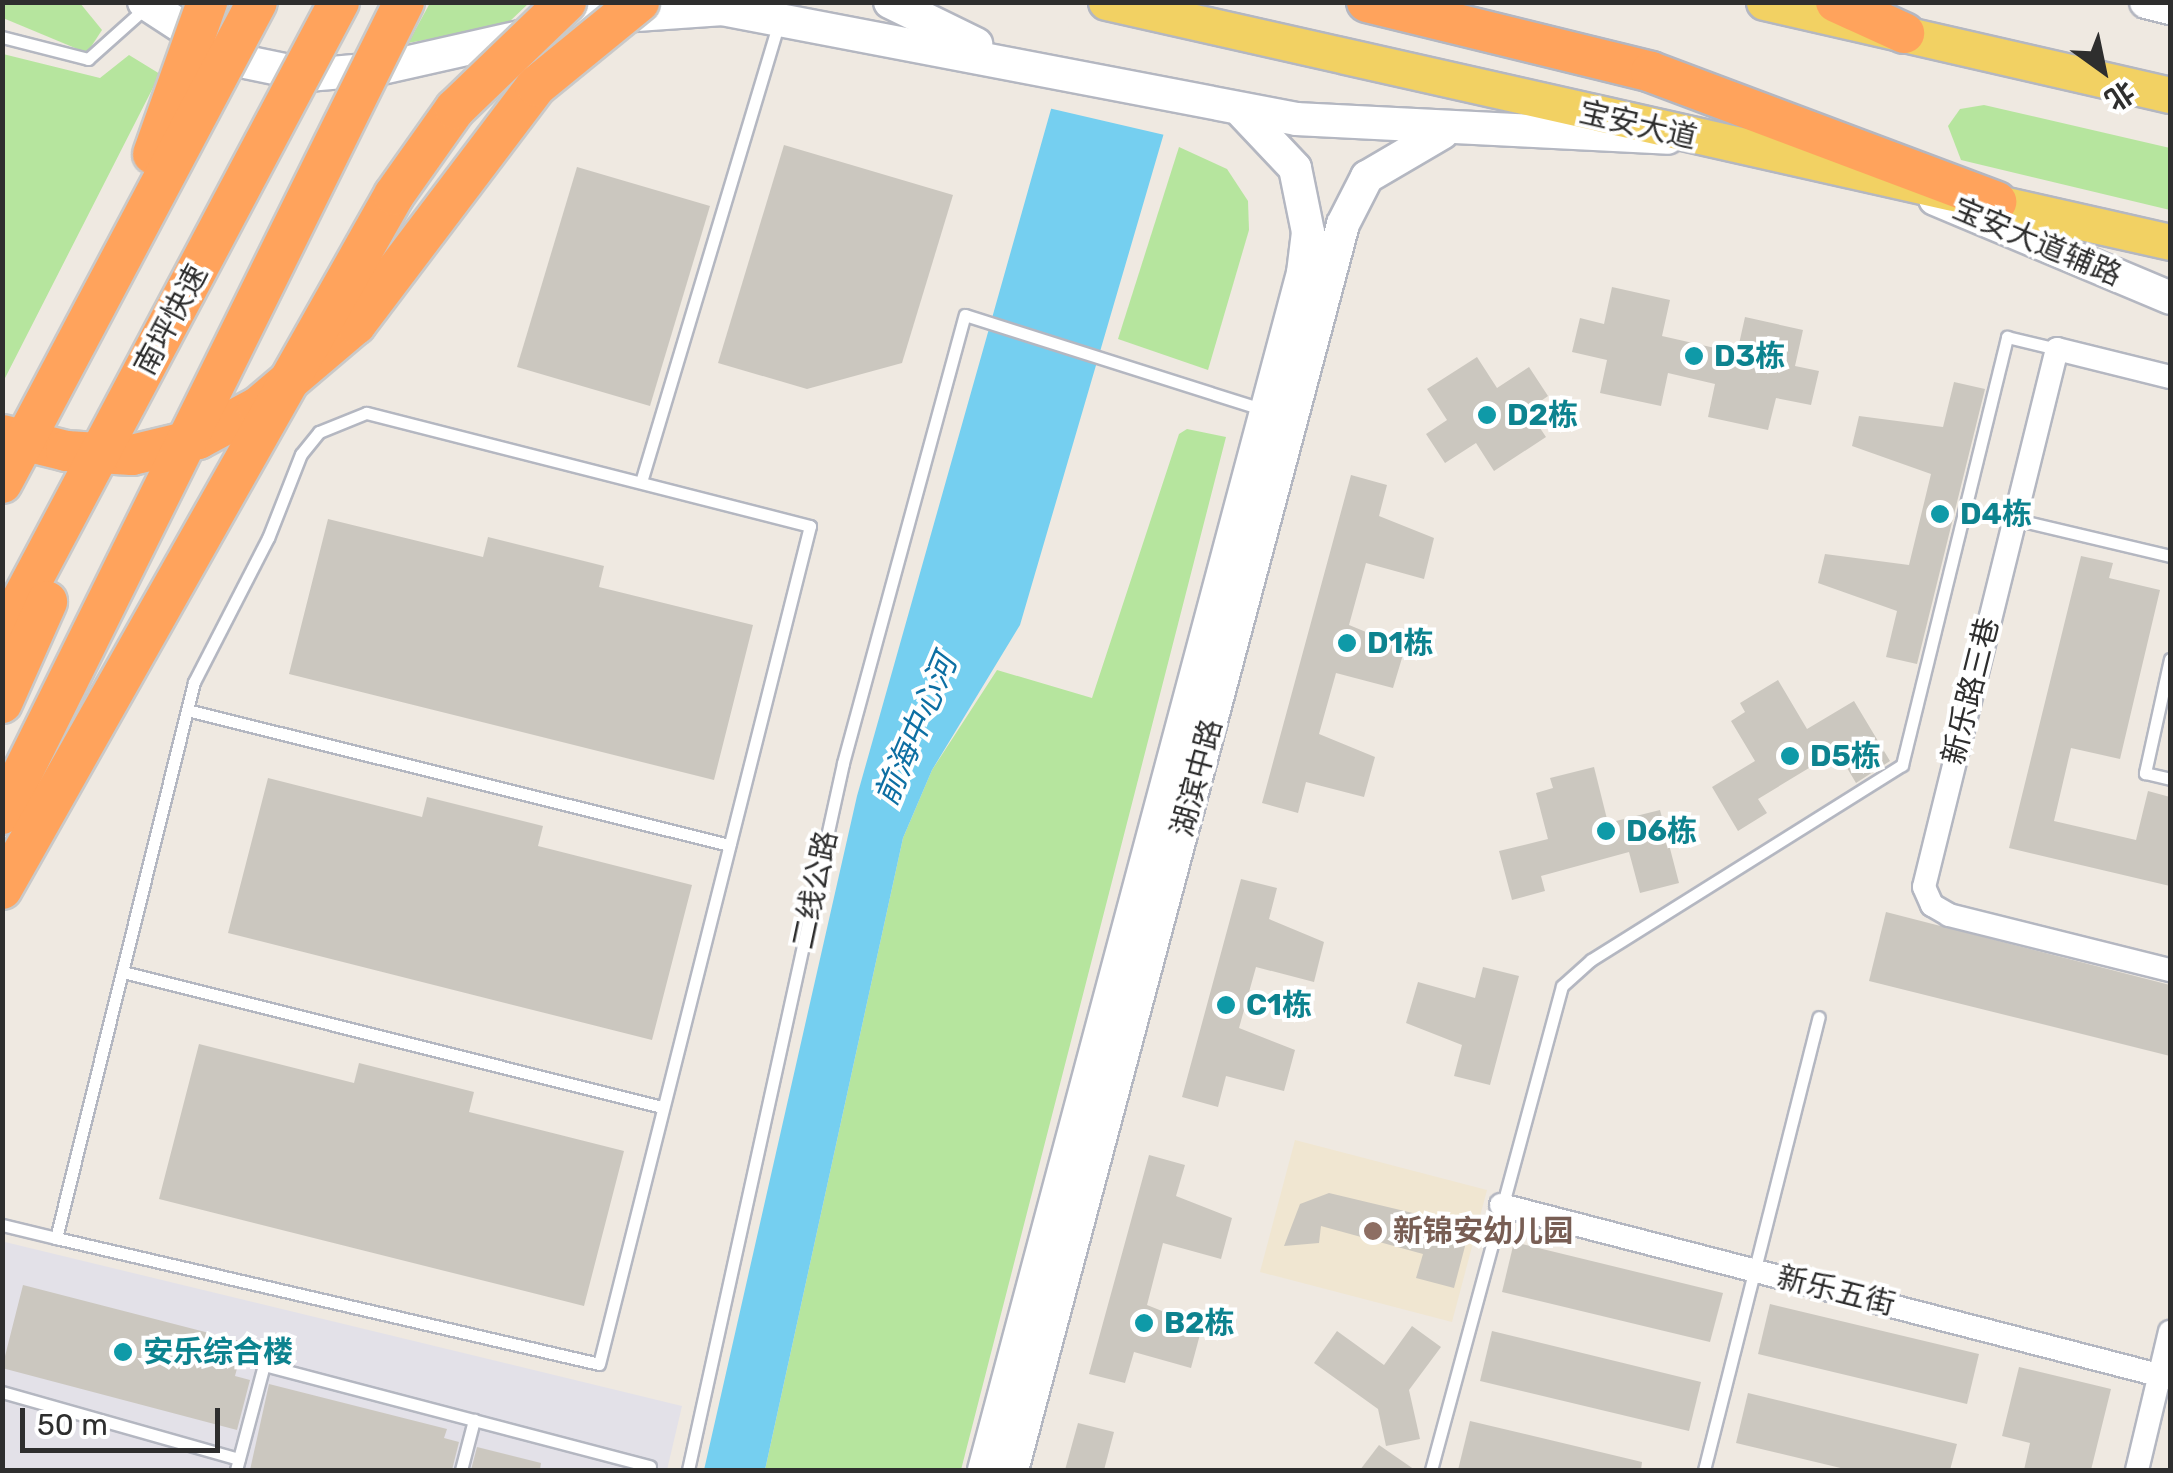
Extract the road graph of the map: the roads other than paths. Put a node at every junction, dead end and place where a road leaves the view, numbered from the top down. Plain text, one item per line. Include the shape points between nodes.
1 (208, 2) edge
2 (257, 2) edge
3 (338, 2) edge
4 (404, 2) edge
5 (566, 2) edge
6 (639, 2) edge
7 (890, 2) edge
8 (1106, 2) edge
9 (1367, 2) edge
10 (1764, 2) edge
11 (1836, 2) edge
12 (2146, 2) edge
13 (146, 4) edge
14 (2170, 8) edge
15 (781, 16) junction
16 (1904, 33) junction
17 (2, 37) edge
18 (1026, 64) junction
19 (2170, 95) edge
20 (1240, 111) junction
21 (1444, 132) junction
22 (1698, 139) junction
23 (1904, 186) junction
24 (1996, 202) junction
25 (2170, 242) edge
26 (2170, 298) edge
27 (1301, 334) junction
28 (2057, 349) junction
29 (68, 360) junction
30 (2170, 377) edge
31 (131, 395) junction
32 (1267, 411) junction
33 (2, 435) edge
34 (2, 482) edge
35 (641, 482) junction
36 (2014, 519) junction
37 (2170, 556) edge
38 (2, 637) edge
39 (2170, 659) edge
40 (2, 704) edge
41 (187, 710) junction
42 (2170, 779) edge
43 (2, 814) edge
44 (728, 845) junction
45 (2, 889) edge
46 (2170, 970) edge
47 (122, 972) junction
48 (1819, 1017) dead end
49 (662, 1107) junction
50 (1502, 1205) junction
51 (2, 1225) edge
52 (56, 1238) junction
53 (1755, 1270) junction
54 (2170, 1332) edge
55 (2165, 1376) edge
56 (2, 1392) edge
57 (474, 1420) junction
58 (237, 1465) edge
59 (650, 1466) dead end
60 (461, 1470) edge
61 (688, 1470) edge
62 (984, 1470) edge
63 (1012, 1470) edge
64 (1431, 1470) edge
65 (1704, 1470) edge
66 (2137, 1470) edge

1 - 29 highway, bridge
2 - 29 highway, bridge
3 - 31 highway, 南坪快速, bridge
4 - 43 highway, bridge
5 - 45 highway, bridge via 455,109 394,195
6 - 33 highway, bridge via 536,86 356,324 258,407 198,439 132,455 66,451
7 - 18 main road
8 - 22 main road, 宝安大道
9 - 24 highway via 1651,72
10 - 16 main road
11 - 16 highway
12 - 14 main road
13 - 15 main road via 231,59 308,75 378,68 609,17 722,9
13 - 17 lane via 88,59
15 - 18 main road
15 - 35 lane
16 - 19 main road
18 - 20 main road
20 - 21 main road
20 - 27 main road, 湖滨中路 via 1289,159 1304,200
21 - 22 main road
21 - 27 main road, 湖滨中路 via 1388,161 1358,188
22 - 23 main road, 宝安大道
23 - 24 main road, 宝安大道
23 - 26 main road, 宝安大道辅路
24 - 25 main road, 宝安大道
27 - 32 main road, 湖滨中路
27 - 63 main road, 湖滨中路
28 - 30 street
28 - 36 street, 新乐路三巷
28 - 50 lane via 2008,337 1902,766 1573,974 1556,1002
29 - 34 highway, bridge
31 - 38 highway, 南坪快速, bridge
31 - 40 highway, bridge
32 - 61 lane, 二线公路 via 972,317 843,763
32 - 62 main road, 湖滨中路
35 - 41 lane via 351,413 301,454
35 - 44 lane via 810,526
36 - 37 lane
36 - 46 street, 新乐路三巷 via 1924,876 1926,897 1949,915
39 - 42 lane via 2145,773
41 - 44 lane
41 - 47 lane
44 - 49 lane
47 - 49 lane
47 - 52 lane
48 - 53 lane
49 - 52 lane via 599,1364
50 - 53 street, 新乐五街
50 - 64 lane
51 - 52 lane
53 - 55 street, 新乐五街
53 - 65 lane
54 - 55 street
55 - 66 street
56 - 58 lane
57 - 58 lane via 264,1365
57 - 59 lane
57 - 60 lane

